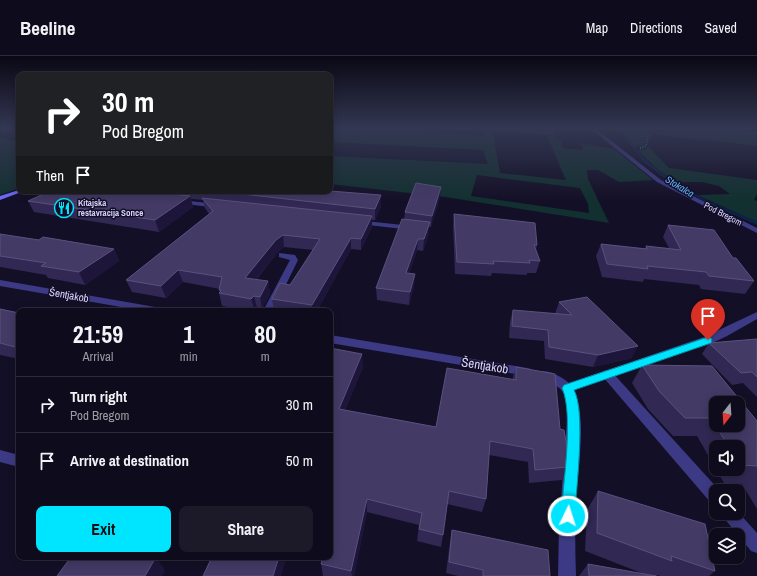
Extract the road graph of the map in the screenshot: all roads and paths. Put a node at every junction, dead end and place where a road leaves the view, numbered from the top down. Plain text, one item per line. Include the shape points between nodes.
1 (622, 152) edge
2 (16, 192) edge
3 (0, 198) edge
4 (169, 201) edge
5 (224, 207) edge
6 (350, 221) edge
7 (421, 229) edge
8 (757, 231) edge
9 (282, 255) dead end
10 (0, 283) edge
11 (144, 308) edge
12 (270, 308) edge
13 (757, 315) edge
14 (333, 340) edge
15 (607, 374) junction
16 (568, 388) junction
17 (0, 456) edge
18 (16, 460) edge
19 (709, 490) edge
20 (735, 520) edge
21 (757, 545) edge
22 (567, 576) edge

1 - 8 street, Pod Bregom via 659,181
2 - 3 main road
4 - 5 street
6 - 7 street
9 - 12 street via 294,260
10 - 11 street, Šentjakob
13 - 15 street via 708,340
14 - 16 street, Šentjakob via 538,374 559,381
15 - 16 street
15 - 19 street
16 - 22 street via 572,397 574,417 566,544
17 - 18 street
20 - 21 street

